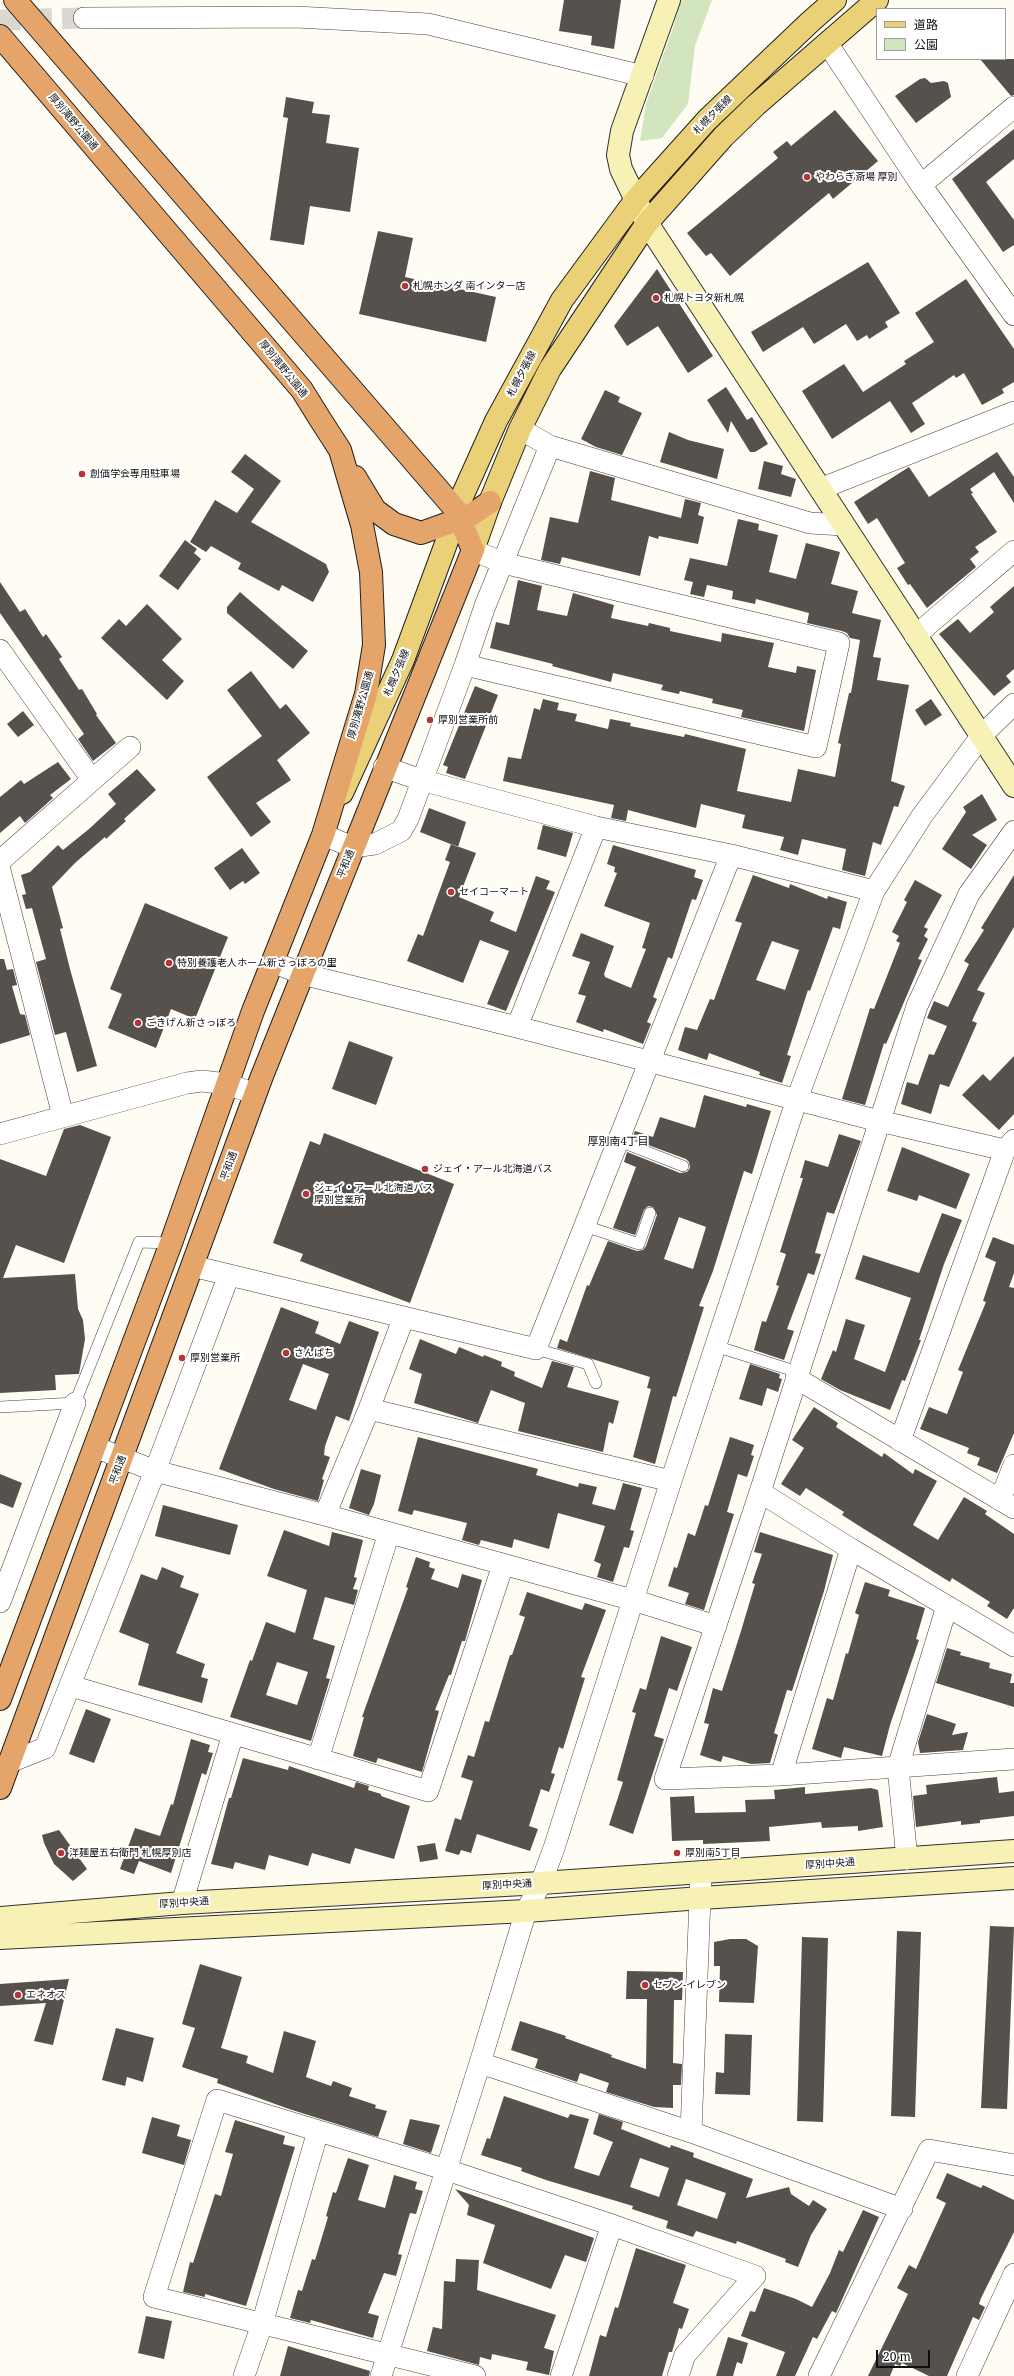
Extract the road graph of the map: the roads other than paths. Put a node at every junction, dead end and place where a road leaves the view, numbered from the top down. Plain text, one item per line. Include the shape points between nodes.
1 (15, 0) edge
2 (669, 0) edge
3 (836, 0) edge
4 (877, 0) edge
5 (84, 18) tunnel mouth
6 (0, 36) edge
7 (827, 43) junction
8 (643, 76) junction
9 (1014, 107) edge
10 (921, 184) junction
11 (637, 198) junction
12 (647, 223) junction
13 (1014, 315) edge
14 (1014, 412) edge
15 (520, 429) junction
16 (550, 446) junction
17 (340, 450) junction
18 (820, 489) junction
19 (490, 502) junction
20 (457, 517) junction
21 (843, 525) junction
22 (473, 550) junction
23 (1014, 551) edge
24 (503, 563) junction
25 (915, 636) junction
26 (0, 650) edge
27 (465, 665) junction
28 (1014, 704) edge
29 (982, 735) junction
30 (130, 748) dead end
31 (384, 767) junction
32 (92, 780) junction
33 (421, 780) junction
34 (1014, 786) edge
35 (596, 827) junction
36 (325, 830) junction
37 (1014, 831) edge
38 (353, 847) junction
39 (731, 855) junction
40 (0, 861) edge
41 (0, 870) edge
42 (874, 891) junction
43 (274, 962) junction
44 (302, 974) junction
45 (517, 1027) junction
46 (651, 1062) junction
47 (227, 1084) junction
48 (256, 1094) junction
49 (797, 1099) junction
50 (63, 1116) junction
51 (879, 1121) junction
52 (0, 1134) edge
53 (619, 1141) junction
54 (1009, 1145) edge
55 (683, 1166) dead end
56 (650, 1213) dead end
57 (586, 1226) junction
58 (171, 1243) junction
59 (192, 1266) junction
60 (229, 1275) junction
61 (404, 1317) junction
62 (715, 1346) junction
63 (536, 1349) junction
64 (797, 1375) junction
65 (596, 1382) dead end
66 (75, 1403) junction
67 (0, 1407) edge
68 (369, 1409) junction
69 (900, 1441) junction
70 (95, 1447) junction
71 (123, 1459) junction
72 (1014, 1465) edge
73 (155, 1472) junction
74 (671, 1480) junction
75 (760, 1492) junction
76 (1007, 1504) edge
77 (325, 1515) junction
78 (389, 1534) junction
79 (851, 1549) junction
80 (503, 1565) junction
81 (632, 1600) junction
82 (0, 1602) edge
83 (947, 1606) junction
84 (716, 1626) junction
85 (1014, 1646) edge
86 (71, 1686) junction
87 (0, 1700) edge
88 (233, 1734) junction
89 (318, 1759) junction
90 (1014, 1759) edge
91 (10, 1762) junction
92 (898, 1768) junction
93 (781, 1775) junction
94 (0, 1788) edge
95 (1014, 1851) edge
96 (907, 1859) junction
97 (701, 1872) junction
98 (1014, 1878) edge
99 (541, 1884) junction
100 (701, 1898) junction
101 (182, 1903) junction
102 (526, 1911) junction
103 (0, 1918) edge
104 (0, 1938) edge
105 (480, 2063) junction
106 (318, 2130) junction
107 (691, 2132) junction
108 (1014, 2165) edge
109 (447, 2170) junction
110 (902, 2209) junction
111 (612, 2225) junction
112 (1014, 2274) edge
113 (262, 2324) junction
114 (387, 2356) junction
115 (464, 2375) edge
116 (244, 2376) edge
117 (381, 2376) edge
118 (561, 2376) edge
119 (678, 2376) edge
120 (819, 2376) edge
121 (967, 2376) edge

1 - 20 highway
2 - 8 main road
3 - 11 main road, 札幌夕張線 via 706,120
4 - 7 main road
5 - 8 street via 296,17 428,24
6 - 17 highway, 厚別滝野公園通 via 302,390
7 - 10 street
7 - 12 main road via 723,137
8 - 11 main road via 622,131 618,155 621,169
9 - 10 street
10 - 13 street
11 - 12 main road
11 - 20 main road, 札幌夕張線 via 562,300 496,421
12 - 15 main road via 550,369
12 - 18 main road
14 - 18 street
15 - 16 street
15 - 19 main road
16 - 21 street via 810,523
16 - 24 street
17 - 20 highway via 375,510 394,524 421,533
17 - 36 highway, 厚別滝野公園通 via 362,525 371,572 374,645 366,694
18 - 21 main road
19 - 20 highway
19 - 22 main road
20 - 22 highway
20 - 36 main road, 札幌夕張線 via 403,660
21 - 25 main road
22 - 24 street
22 - 31 highway, 平和通
23 - 25 street
24 - 27 street
24 - 27 street via 839,644 816,747
25 - 29 main road
26 - 32 street
27 - 33 street
28 - 29 street
29 - 34 main road
29 - 42 street via 922,816
30 - 32 street
31 - 33 street
31 - 38 highway, 平和通
32 - 40 street
33 - 35 street
33 - 38 street via 408,819 401,831 375,844
35 - 39 street
35 - 45 street
36 - 38 street
36 - 43 highway
37 - 51 street via 969,894 924,992
38 - 44 highway, 平和通
39 - 42 street
39 - 46 street
41 - 50 street
42 - 49 street
43 - 44 street
43 - 47 highway
44 - 45 street
44 - 48 highway, 平和通
45 - 46 street
46 - 49 street
46 - 53 street
47 - 48 street
47 - 50 street via 202,1081 187,1083
47 - 58 highway
48 - 59 highway, 平和通
49 - 51 street
49 - 62 street
50 - 52 street
51 - 54 street
51 - 64 street
53 - 55 lane
53 - 57 street
54 - 69 street
56 - 57 lane via 639,1244
57 - 63 street
58 - 66 lane via 139,1242
58 - 70 highway
59 - 60 street
59 - 71 highway, 平和通
60 - 61 street
60 - 73 street
61 - 63 street
61 - 68 street
62 - 64 lane
62 - 74 street
63 - 65 lane via 588,1364
64 - 69 street
64 - 75 street
66 - 67 lane
66 - 82 street
68 - 74 street
68 - 77 street
69 - 76 street
70 - 71 street
70 - 87 highway
71 - 73 street
71 - 91 highway, 平和通
72 - 76 street
73 - 77 street
73 - 86 street
74 - 81 street
75 - 79 street
75 - 84 street
77 - 78 street
78 - 80 street
78 - 89 street
79 - 83 street
79 - 93 street
80 - 81 street
80 - 89 street via 428,1791
81 - 84 street
81 - 99 street
83 - 85 street
83 - 92 street
84 - 93 street via 665,1778
86 - 88 street
86 - 91 street via 45,1748
88 - 89 street
88 - 101 street
90 - 92 street
91 - 94 highway, 平和通
92 - 93 street
92 - 96 street
95 - 96 main road, 厚別中央通
96 - 97 main road, 厚別中央通
97 - 99 main road, 厚別中央通
97 - 100 street
98 - 100 main road
99 - 101 main road, 厚別中央通
99 - 102 street
100 - 102 main road
100 - 107 street
101 - 103 main road, 厚別中央通
102 - 104 main road
102 - 105 street
105 - 107 street
105 - 109 street
106 - 109 street
106 - 113 street
106 - 113 street via 217,2100 154,2296
107 - 110 street
108 - 110 street via 929,2150
109 - 111 street
109 - 114 street
110 - 120 street
111 - 118 street
111 - 119 street via 755,2276 685,2355
112 - 121 street
113 - 114 street
113 - 116 street
114 - 115 street
114 - 117 street

